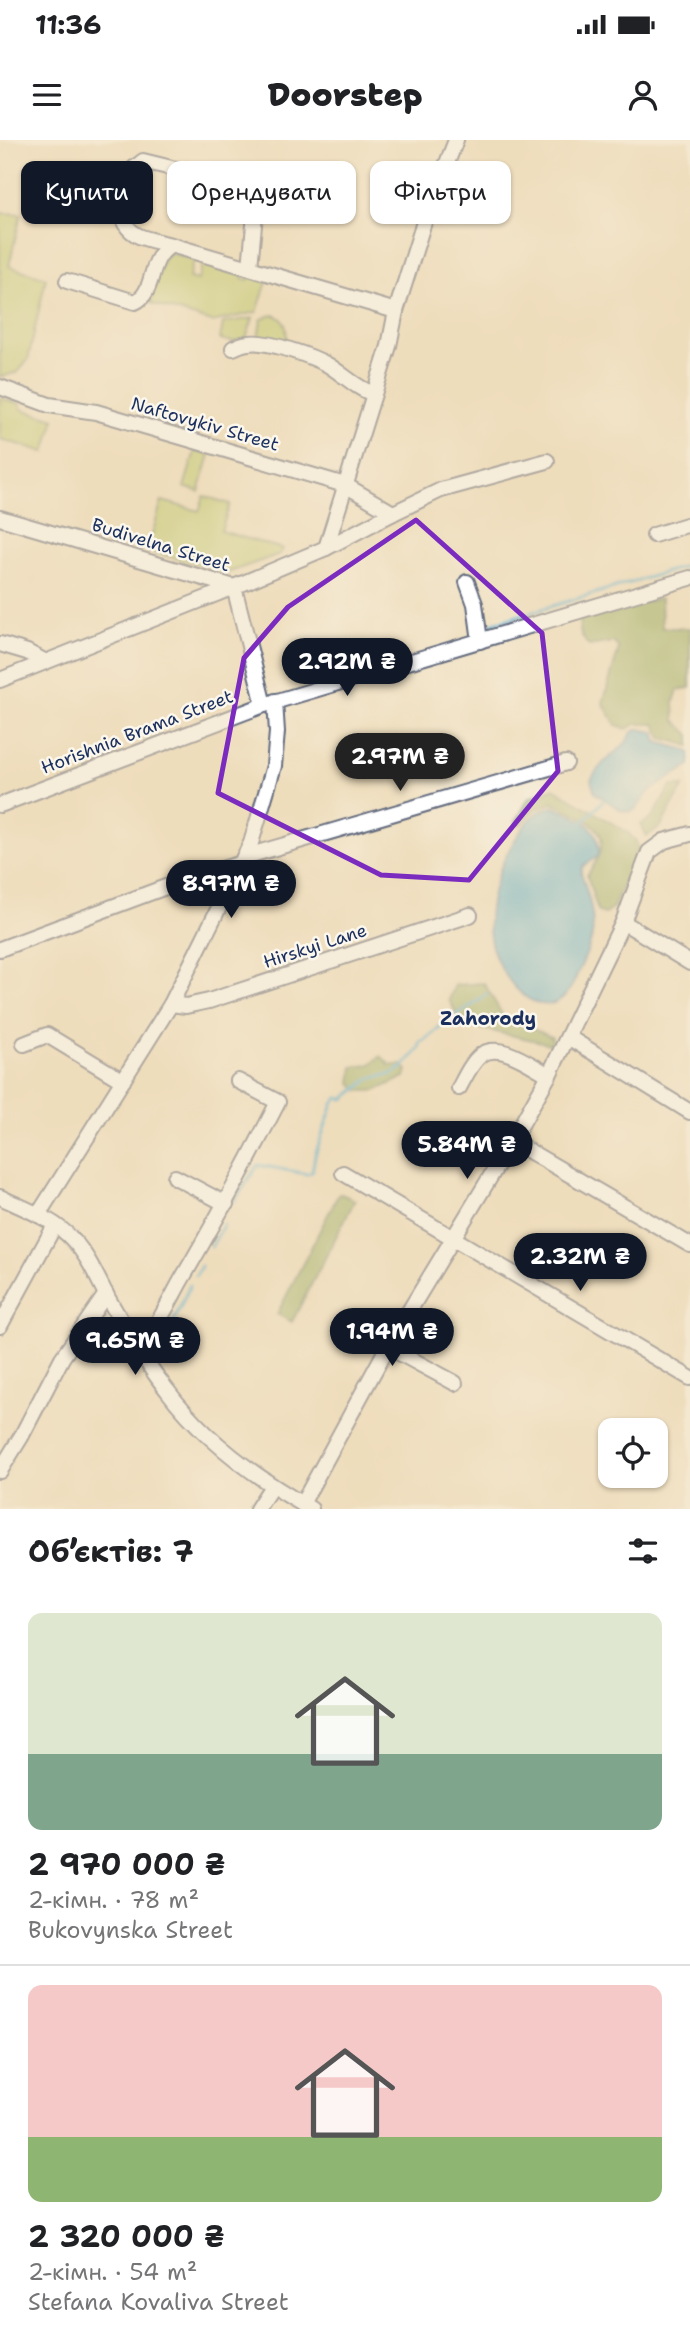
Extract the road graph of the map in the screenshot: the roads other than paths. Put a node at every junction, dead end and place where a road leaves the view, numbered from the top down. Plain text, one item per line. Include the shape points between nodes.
1 (456, 140) edge
2 (171, 245) junction
3 (250, 267) junction
4 (66, 281) dead end
5 (396, 311) junction
6 (233, 348) dead end
7 (0, 387) edge
8 (374, 394) junction
9 (547, 461) dead end
10 (345, 485) junction
11 (393, 513) junction
12 (0, 518) edge
13 (690, 524) edge
14 (654, 535) dead end
15 (326, 548) junction
16 (690, 578) edge
17 (467, 582) dead end
18 (234, 587) junction
19 (480, 641) junction
20 (0, 644) edge
21 (44, 661) junction
22 (0, 680) edge
23 (270, 703) junction
24 (566, 763) dead end
25 (0, 805) edge
26 (690, 834) edge
27 (241, 860) junction
28 (470, 915) dead end
29 (624, 922) junction
30 (0, 949) edge
31 (690, 963) edge
32 (172, 1004) junction
33 (568, 1037) junction
34 (24, 1044) dead end
35 (549, 1075) junction
36 (239, 1081) dead end
37 (123, 1082) junction
38 (459, 1087) dead end
39 (690, 1112) edge
40 (512, 1141) junction
41 (343, 1173) dead end
42 (175, 1177) dead end
43 (0, 1197) edge
44 (226, 1204) junction
45 (38, 1215) junction
46 (55, 1225) junction
47 (452, 1239) junction
48 (690, 1245) edge
49 (106, 1294) junction
50 (344, 1323) dead end
51 (0, 1326) edge
52 (388, 1346) junction
53 (136, 1347) junction
54 (690, 1378) edge
55 (455, 1383) dead end
56 (0, 1471) edge
57 (272, 1486) junction
58 (307, 1506) edge
59 (257, 1509) edge

1 - 5 street
2 - 3 street
2 - 3 street via 135,233 125,225 119,210 130,173 143,161 245,187 256,204
2 - 4 street via 159,256 147,290 135,302
3 - 5 street
5 - 8 street
6 - 8 street via 254,342 291,351 327,365
7 - 10 street, Naftovykiv Street via 49,405 96,412
8 - 10 street
9 - 11 street via 440,489
10 - 11 street, Naftovykiv Street
10 - 15 street
11 - 15 street
12 - 18 street, Budivelna Street
13 - 14 street
15 - 18 street
16 - 19 street, Horishnia Brama Street
17 - 19 street
18 - 21 street
18 - 23 street, Budivelna Street
19 - 23 street, Horishnia Brama Street
20 - 21 street
21 - 22 street
23 - 25 street, Horishnia Brama Street
23 - 27 street, Budivelna Street via 277,732 274,766 251,843
24 - 27 street
26 - 29 street via 664,841 649,852
27 - 30 street
27 - 32 street, Budivelna Street
28 - 32 street, Hirskyi Lane via 209,1001
29 - 31 street
29 - 33 street
32 - 37 street, Budivelna Street
33 - 35 street
33 - 39 street
34 - 37 street via 47,1035
35 - 38 street via 491,1050 474,1063
35 - 40 street
36 - 44 street via 278,1102
37 - 45 street, Budivelna Street
40 - 47 street
40 - 48 street
41 - 47 street
42 - 44 street
43 - 45 street
44 - 53 street via 150,1334
45 - 46 street
46 - 49 street via 74,1241
46 - 51 street
47 - 52 street
47 - 54 street
49 - 53 street
49 - 56 street via 62,1358
50 - 52 street
52 - 55 street
52 - 58 street
53 - 57 street via 186,1413
57 - 58 street
57 - 59 street

